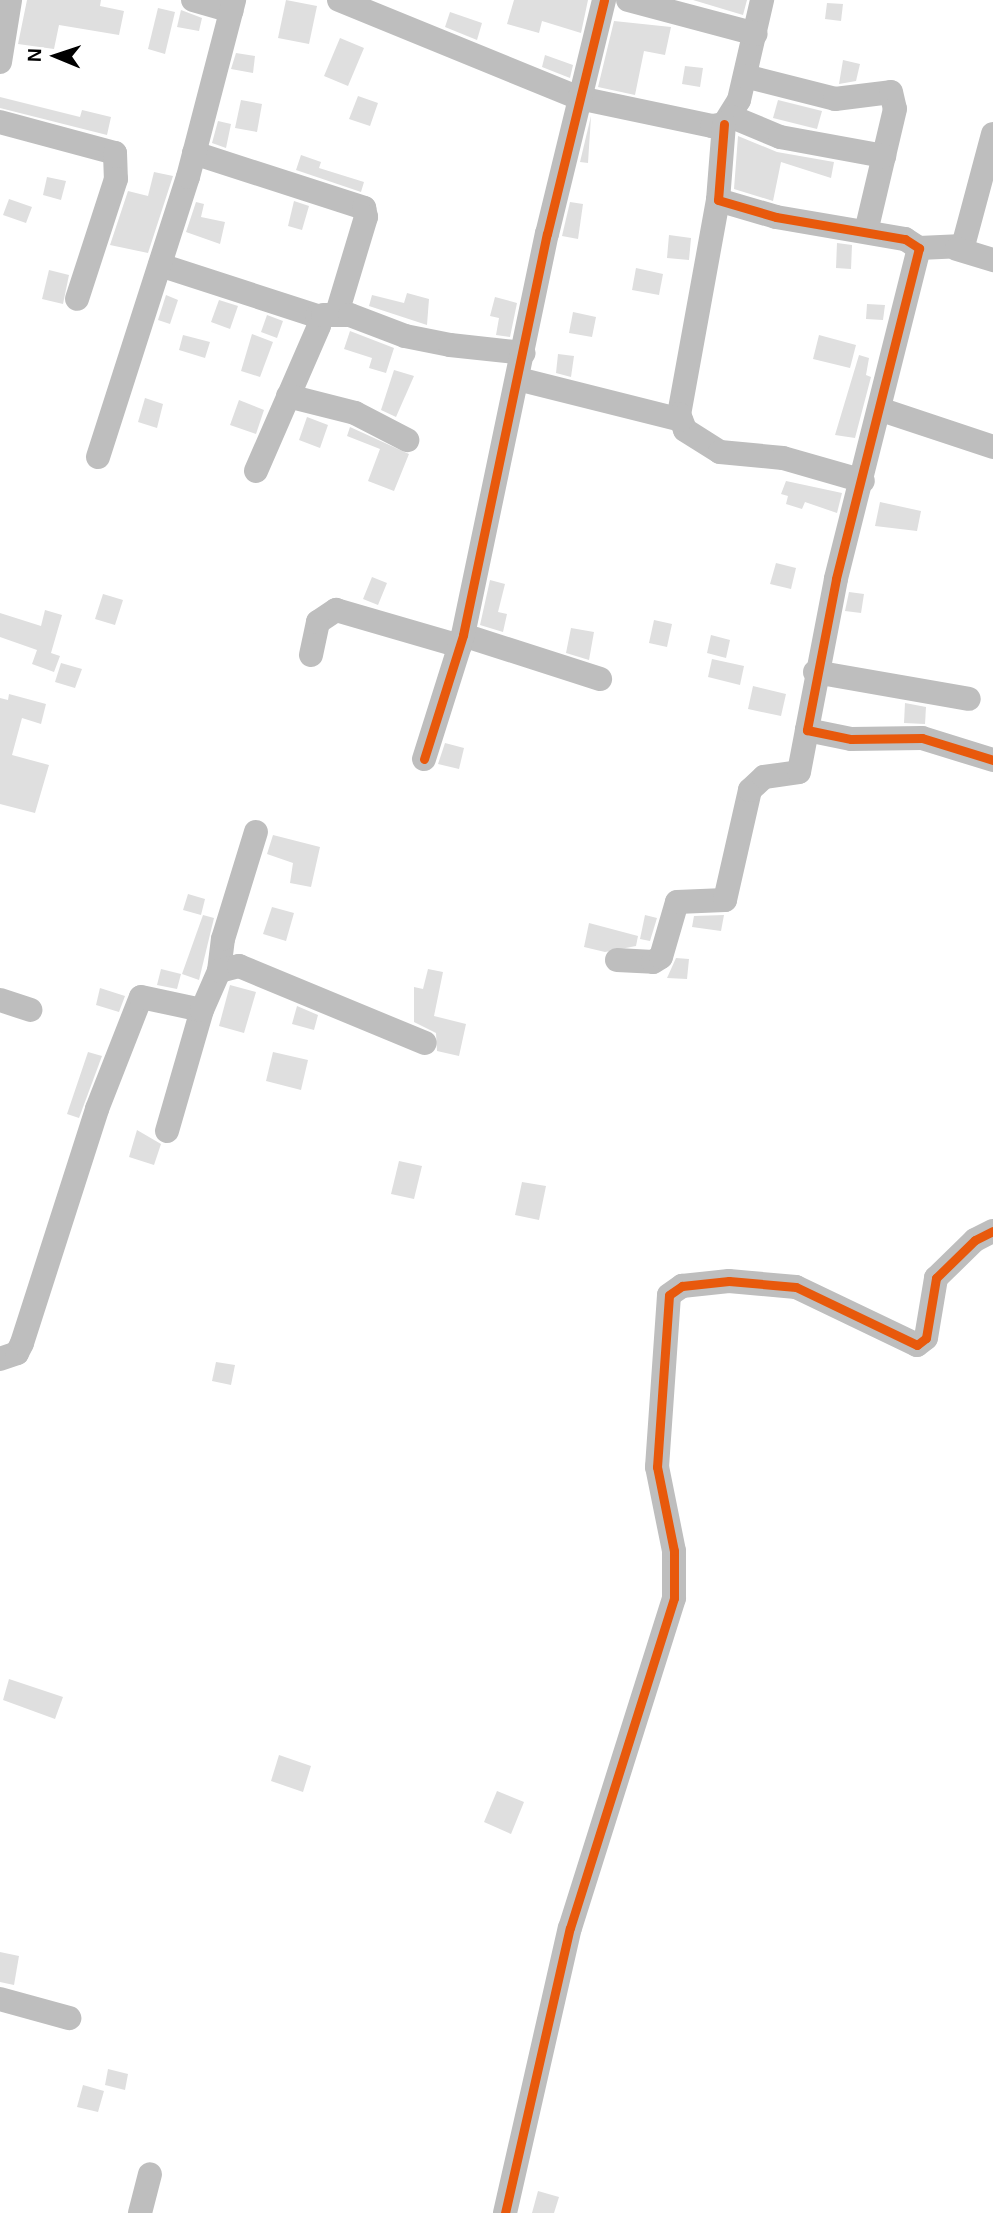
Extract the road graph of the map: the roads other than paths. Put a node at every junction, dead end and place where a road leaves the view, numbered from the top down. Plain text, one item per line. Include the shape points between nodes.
1 (10, 0) edge
2 (193, 0) edge
3 (339, 0) edge
4 (604, 0) edge
5 (628, 0) edge
6 (762, 0) edge
7 (232, 5) edge
8 (756, 34) junction
9 (0, 62) edge
10 (746, 76) junction
11 (579, 98) junction
12 (728, 121) junction
13 (0, 122) edge
14 (993, 134) edge
15 (194, 153) junction
16 (884, 156) junction
17 (718, 200) junction
18 (866, 233) junction
19 (919, 248) junction
20 (957, 249) junction
21 (993, 260) edge
22 (160, 265) junction
23 (77, 299) dead end
24 (327, 315) junction
25 (524, 353) junction
26 (518, 379) junction
27 (288, 396) junction
28 (882, 410) junction
29 (681, 420) junction
30 (407, 440) dead end
31 (993, 447) edge
32 (98, 457) dead end
33 (256, 471) dead end
34 (863, 481) junction
35 (462, 640) junction
36 (311, 655) dead end
37 (815, 672) junction
38 (600, 679) dead end
39 (969, 699) dead end
40 (807, 730) junction
41 (424, 760) dead end
42 (993, 760) edge
43 (256, 832) dead end
44 (617, 960) dead end
45 (219, 971) junction
46 (0, 1000) edge
47 (30, 1010) dead end
48 (202, 1010) junction
49 (425, 1043) dead end
50 (167, 1131) dead end
51 (993, 1231) edge
52 (0, 1359) edge
53 (0, 1999) edge
54 (69, 2018) dead end
55 (150, 2174) dead end
56 (140, 2213) edge
57 (505, 2213) edge

1 - 9 street
2 - 7 street
3 - 11 street
4 - 11 street
5 - 8 street
6 - 8 street
7 - 15 street
8 - 10 street
10 - 12 street
10 - 16 street via 835,99 891,92 895,109
11 - 12 street
11 - 25 street
12 - 16 street
12 - 17 street
13 - 23 street via 115,153 116,178
14 - 20 street via 970,233
15 - 22 street
15 - 24 street via 364,208 366,218
16 - 18 street
17 - 18 street
17 - 29 street
18 - 19 street via 905,239
19 - 20 street
19 - 28 street
20 - 21 street
22 - 24 street
22 - 32 street
24 - 25 street via 405,337
24 - 27 street
25 - 26 street
26 - 29 street
26 - 35 street
27 - 30 street via 355,412
27 - 33 street
28 - 31 street
28 - 34 street
29 - 34 street via 697,442 720,452 783,458
34 - 37 street
35 - 36 street via 336,610 318,622
35 - 38 street
35 - 41 street
37 - 39 street
37 - 40 street
40 - 42 street via 851,739 922,738
40 - 44 street via 799,772 755,780 750,790 725,900 677,902 661,957 653,962
43 - 45 street via 223,939
45 - 48 street
45 - 49 street via 239,966
46 - 47 street
48 - 50 street
48 - 52 street via 149,996 134,1003 22,1343 17,1353
51 - 57 street via 960,1253 936,1279 926,1338 917,1345 796,1287 729,1281 682,1286 669,1295 657,1467 674,1551 674,1598 570,1928
53 - 54 street
55 - 56 street

